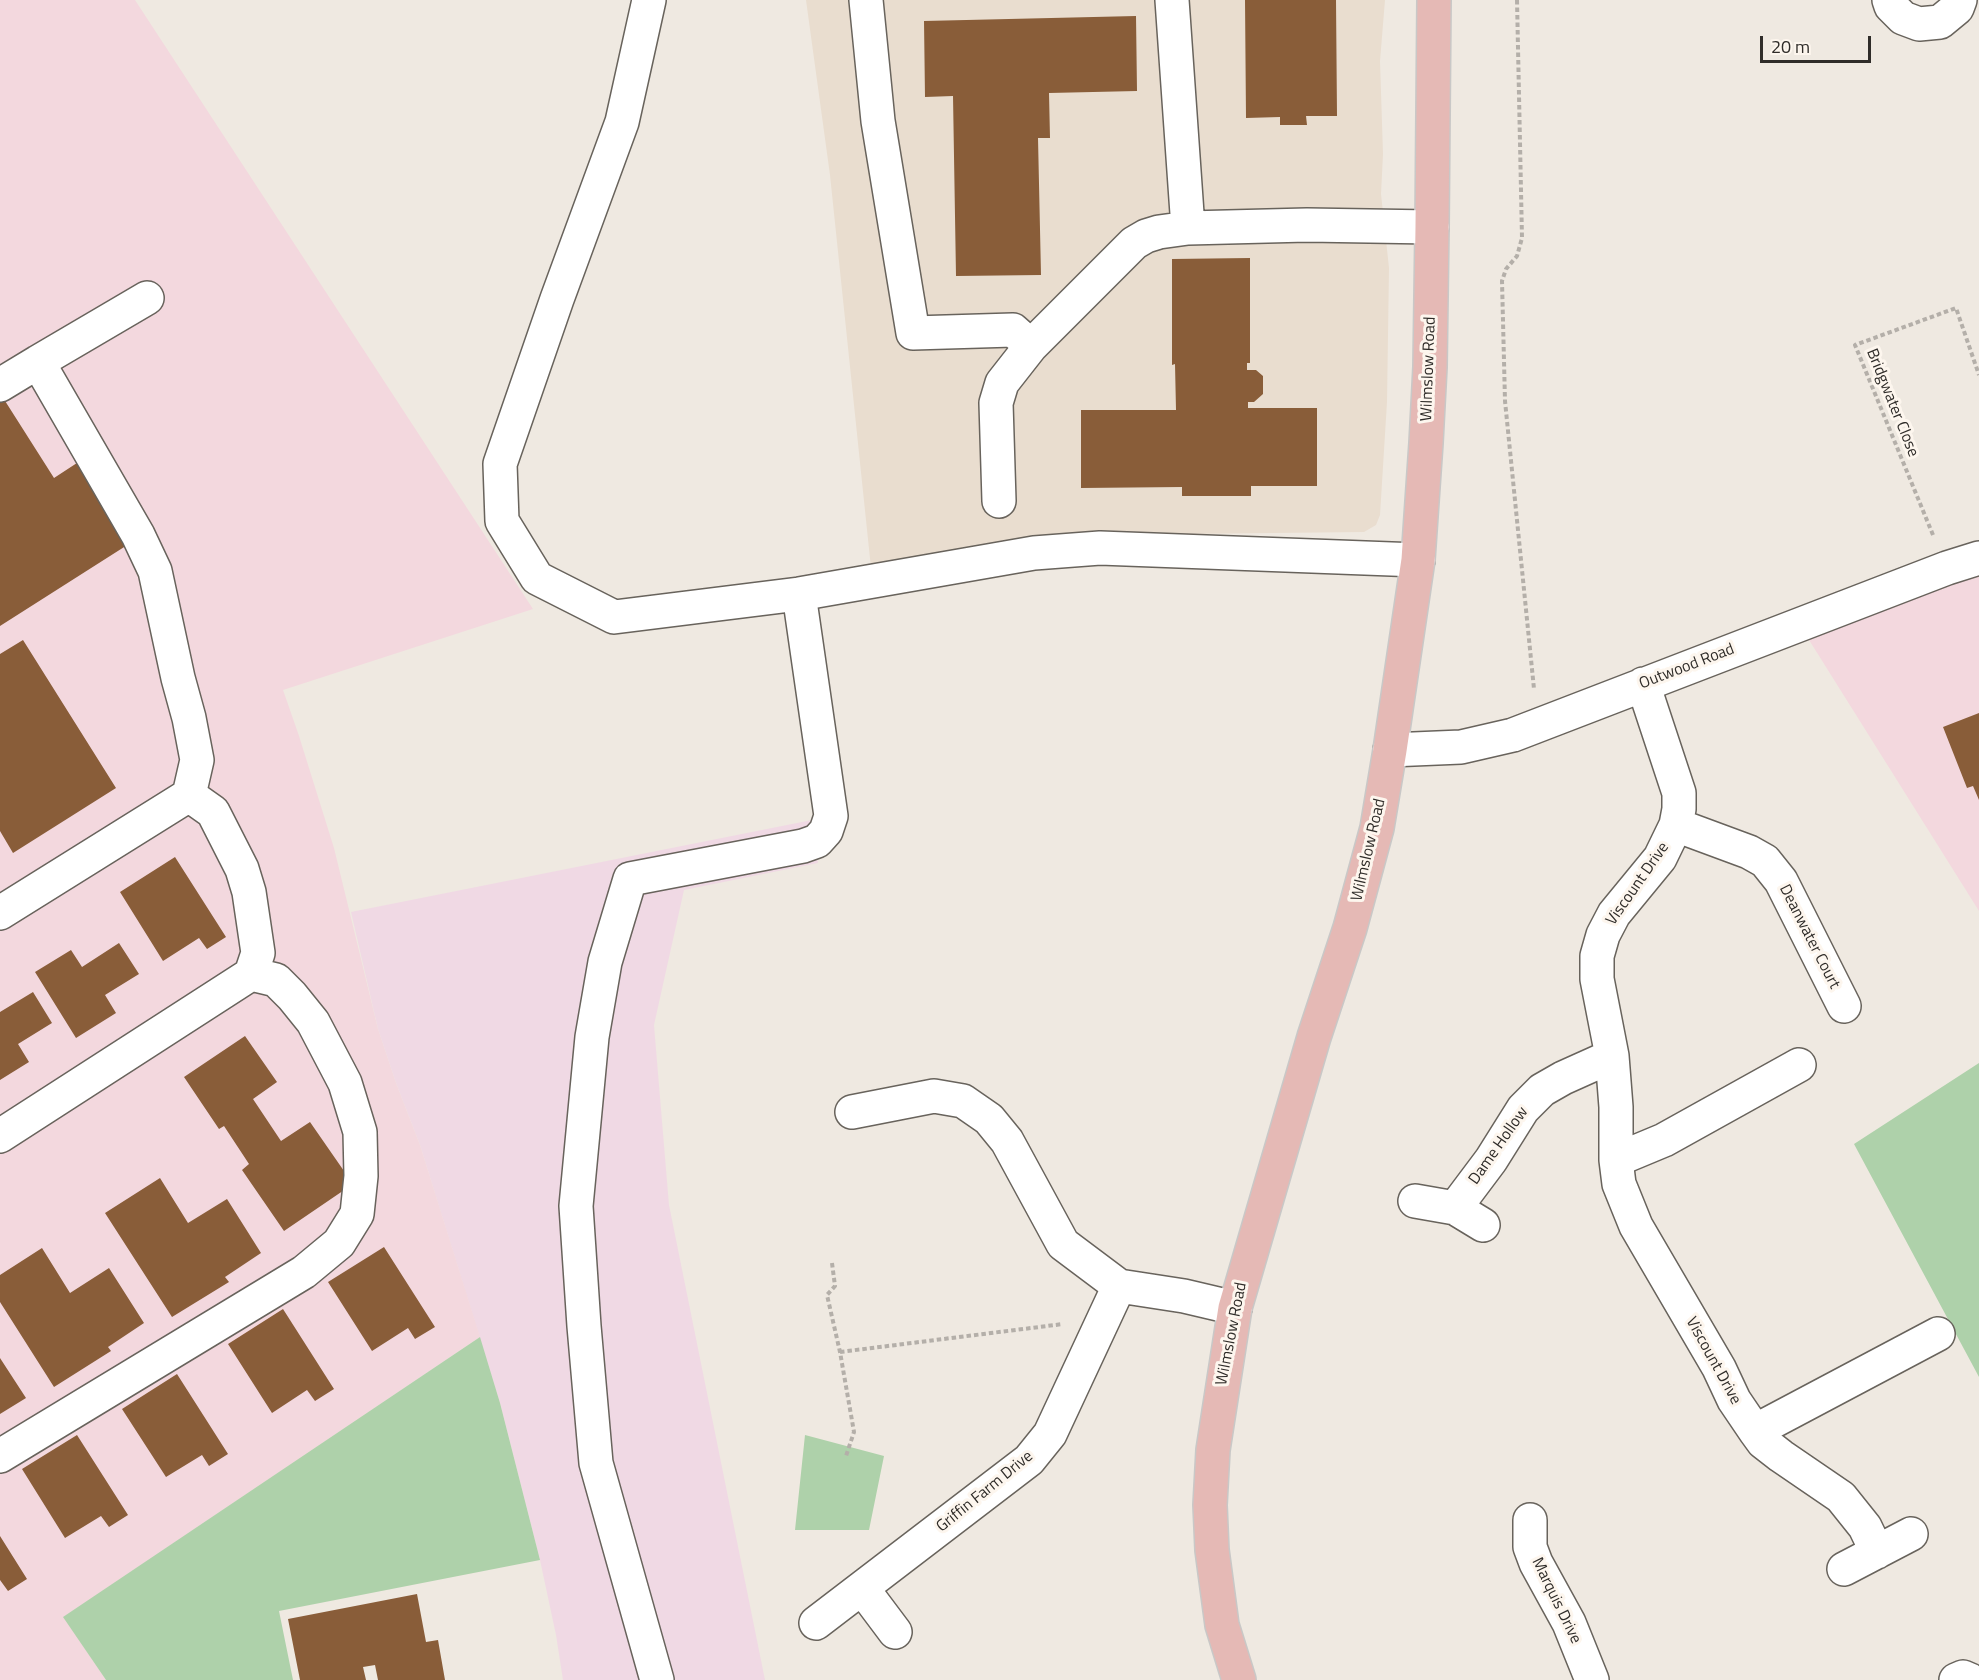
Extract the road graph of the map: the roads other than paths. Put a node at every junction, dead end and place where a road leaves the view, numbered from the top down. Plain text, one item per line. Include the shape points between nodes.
1 (649, 0) edge
2 (866, 0) edge
3 (1172, 0) edge
4 (1434, 0) edge
5 (1889, 0) edge
6 (1960, 0) edge
7 (1432, 227) junction
8 (1188, 228) junction
9 (147, 298) dead end
10 (1031, 346) junction
11 (38, 362) junction
12 (0, 385) edge
13 (999, 501) dead end
14 (1979, 558) edge
15 (1418, 560) junction
16 (799, 594) junction
17 (1643, 684) junction
18 (1390, 750) junction
19 (189, 795) junction
20 (1676, 825) junction
21 (0, 913) edge
22 (251, 974) junction
23 (1844, 1006) dead end
24 (1612, 1056) junction
25 (1799, 1065) dead end
26 (852, 1112) dead end
27 (0, 1136) edge
28 (1616, 1160) junction
29 (1415, 1201) dead end
30 (1455, 1208) junction
31 (1483, 1225) dead end
32 (1119, 1286) junction
33 (1234, 1308) junction
34 (1938, 1334) dead end
35 (1755, 1431) junction
36 (0, 1456) edge
37 (1530, 1520) dead end
38 (1911, 1534) dead end
39 (1877, 1552) junction
40 (1844, 1569) dead end
41 (862, 1588) junction
42 (816, 1623) dead end
43 (895, 1632) dead end
44 (657, 1680) edge
45 (1239, 1680) edge
46 (1592, 1680) edge
47 (1956, 1680) edge
48 (1970, 1680) edge

1 - 16 street via 622,122 500,464 502,520 537,578 614,617
2 - 10 street via 878,121 913,333 1013,330
3 - 8 street
4 - 7 main road, Wilmslow Road
5 - 6 street via 1903,18 1919,24 1940,22 1957,8
7 - 8 street
7 - 15 main road, Wilmslow Road via 1430,367
8 - 10 street via 1159,232 1134,243
9 - 11 street
10 - 13 street via 1002,383 996,403
11 - 12 street
11 - 19 street via 155,571 197,760
14 - 17 street, Outwood Road
15 - 16 street via 1100,548 1034,553
15 - 18 main road, Wilmslow Road
16 - 44 street via 831,816 826,831 818,841 803,846 630,879 605,962 592,1037 576,1206 596,1463
17 - 18 street, Outwood Road via 1513,735 1474,745
17 - 20 street, Viscount Drive via 1679,793
18 - 33 main road, Wilmslow Road via 1377,828 1350,928
19 - 21 street
19 - 22 street via 213,812 242,869 258,953
20 - 23 street, Deanwater Court via 1765,861 1781,881
20 - 24 street, Viscount Drive via 1660,858 1614,914 1597,956 1597,979
22 - 27 street
22 - 36 street via 276,980 292,996 313,1022 345,1083 360,1132 362,1176 357,1214 339,1244 304,1272
24 - 28 street, Viscount Drive
24 - 30 street, Dame Hollow via 1563,1078 1536,1096
25 - 28 street via 1664,1140
26 - 32 street via 934,1096 963,1101 990,1119 1007,1141 1063,1244
28 - 35 street, Viscount Drive via 1619,1184 1636,1226
29 - 30 street
30 - 31 street
32 - 33 street
32 - 41 street, Griffin Farm Drive via 1050,1434 1029,1460
33 - 45 main road, Wilmslow Road via 1210,1505 1220,1616
34 - 35 street
35 - 39 street, Viscount Drive via 1781,1456 1841,1497 1865,1527
37 - 46 street, Marquis Drive via 1530,1547 1536,1563 1569,1623
38 - 39 street
39 - 40 street
41 - 42 street, Griffin Farm Drive
41 - 43 street
47 - 48 street

